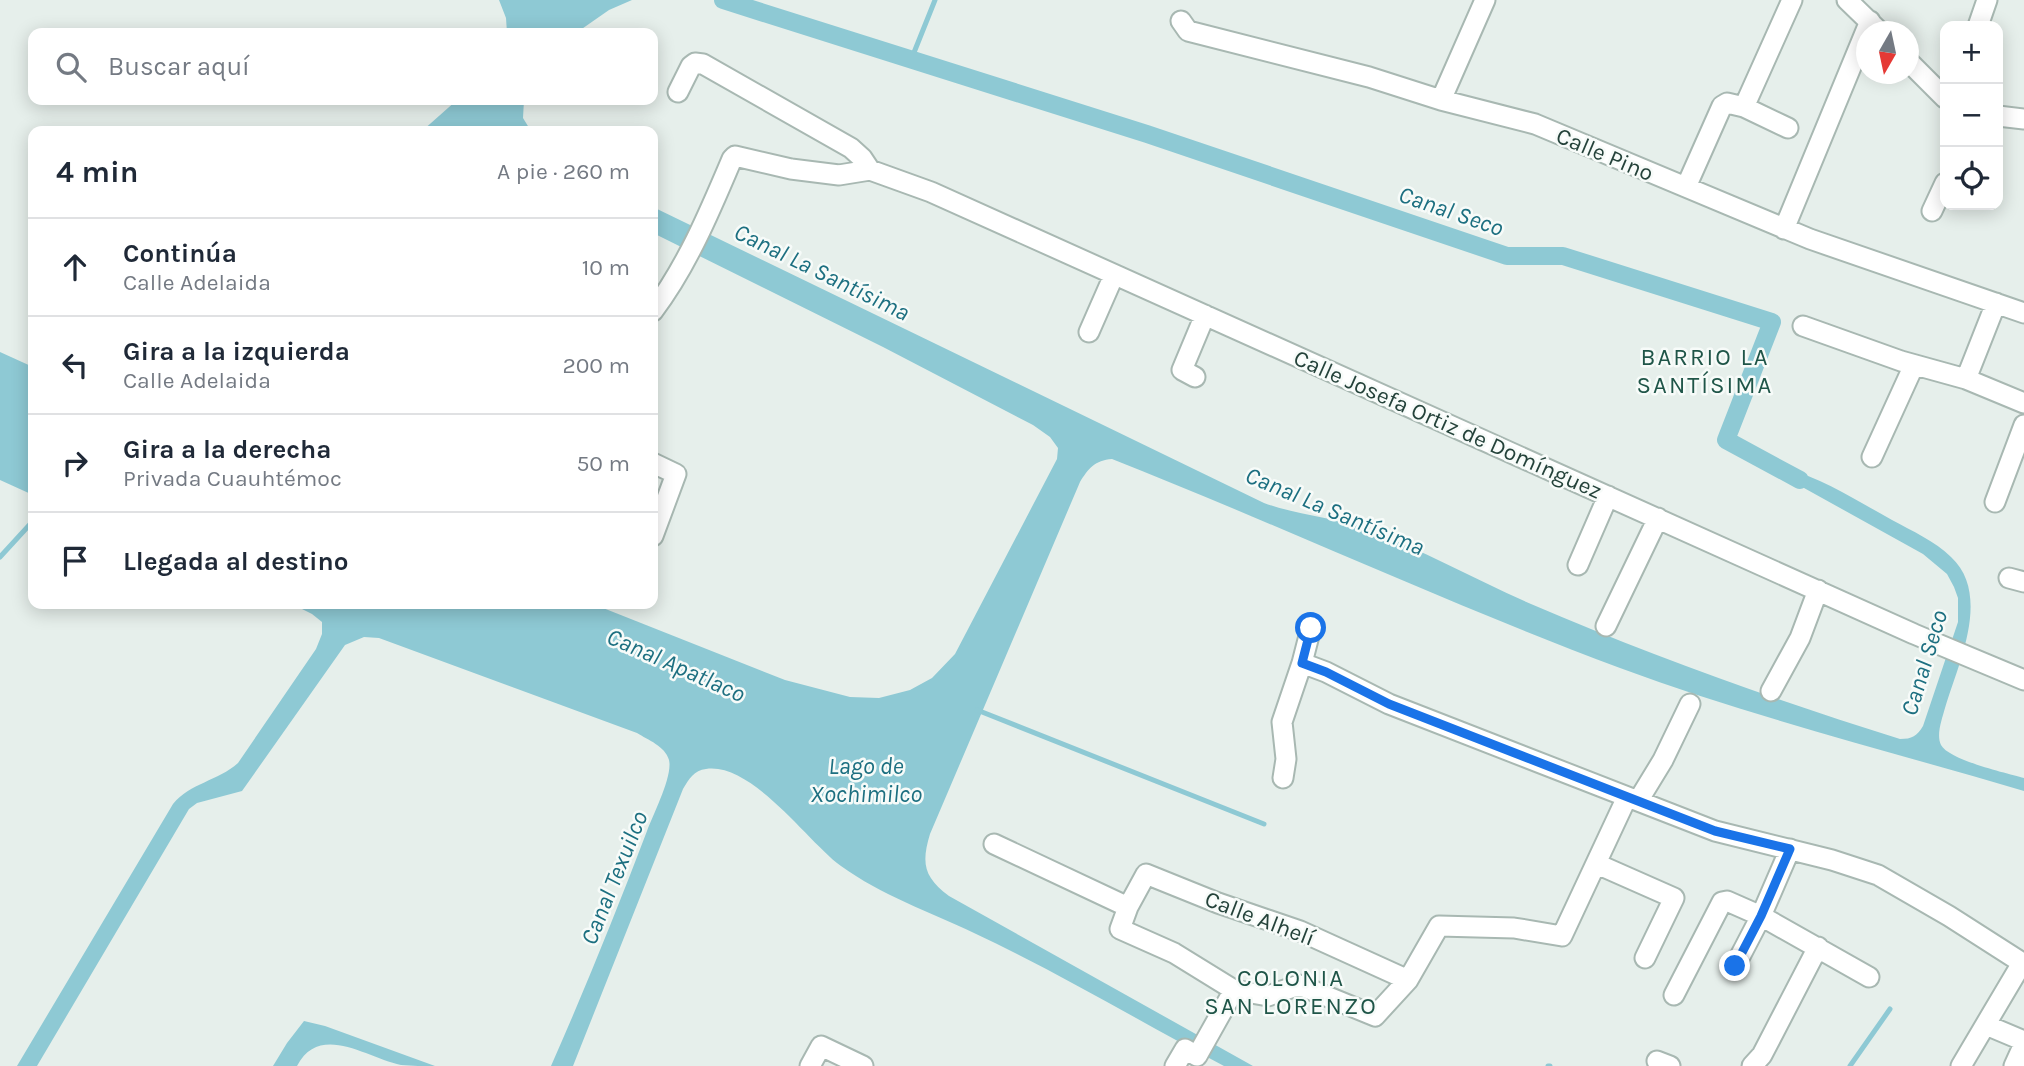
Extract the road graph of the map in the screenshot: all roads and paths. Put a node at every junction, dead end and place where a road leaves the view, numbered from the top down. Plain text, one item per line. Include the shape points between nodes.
1 (1485, 0) edge
2 (1792, 0) edge
3 (1847, 0) edge
4 (1987, 0) edge
5 (1181, 20) dead end
6 (1870, 21) edge
7 (1980, 21) edge
8 (1856, 68) edge
9 (1919, 72) edge
10 (678, 92) dead end
11 (1940, 93) edge
12 (1441, 100) junction
13 (1744, 107) junction
14 (2003, 117) edge
15 (2024, 119) edge
16 (1788, 128) dead end
17 (870, 170) junction
18 (1686, 187) junction
19 (1940, 194) edge
20 (1932, 211) dead end
21 (1784, 229) junction
22 (1114, 275) junction
23 (658, 303) edge
24 (1996, 303) junction
25 (2024, 313) edge
26 (1205, 315) junction
27 (1802, 326) dead end
28 (1089, 332) dead end
29 (1914, 365) junction
30 (1195, 377) dead end
31 (1966, 379) junction
32 (2024, 403) edge
33 (2024, 425) edge
34 (1872, 457) dead end
35 (658, 465) edge
36 (1608, 496) junction
37 (1996, 502) dead end
38 (1658, 518) junction
39 (658, 523) edge
40 (1578, 565) dead end
41 (1818, 590) junction
42 (1606, 626) dead end
43 (1311, 628) dead end
44 (1302, 663) junction
45 (2024, 680) edge
46 (1771, 691) dead end
47 (1690, 704) dead end
48 (1283, 778) dead end
49 (1633, 799) junction
50 (994, 844) dead end
51 (1790, 849) junction
52 (1597, 864) junction
53 (1128, 907) junction
54 (1761, 916) junction
55 (1818, 947) junction
56 (1645, 958) dead end
57 (2023, 964) edge
58 (1735, 966) dead end
59 (1869, 977) dead end
60 (1408, 980) junction
61 (1234, 990) junction
62 (1674, 995) dead end
63 (1986, 1025) junction
64 (2024, 1042) edge
65 (810, 1066) edge
66 (863, 1066) edge
67 (1175, 1066) edge
68 (1752, 1066) edge
69 (1961, 1066) edge
70 (2014, 1066) edge

1 - 12 street
2 - 13 street
3 - 6 street
4 - 7 street
5 - 12 street, Calle Pino via 1188,31
8 - 21 street
9 - 11 street
10 - 17 street via 691,66 703,64 851,148
12 - 18 street, Calle Pino via 1535,124
13 - 16 street
13 - 18 street via 1722,106
14 - 15 street
17 - 22 street, Calle Josefa Ortiz de Domínguez via 931,192
17 - 23 street via 839,175 740,155 732,159 710,211
18 - 21 street, Calle Pino
19 - 20 street
21 - 24 street, Calle Pino
22 - 26 street, Calle Josefa Ortiz de Domínguez
22 - 28 street
24 - 25 street, Calle Pino
24 - 31 street
26 - 30 street via 1182,370
26 - 36 street, Calle Josefa Ortiz de Domínguez
27 - 29 street
29 - 31 street
29 - 34 street
31 - 32 street
33 - 37 street
35 - 39 street via 676,474
36 - 38 street, Calle Josefa Ortiz de Domínguez
36 - 40 street
38 - 41 street, Calle Josefa Ortiz de Domínguez
38 - 42 street
41 - 45 street, Calle Josefa Ortiz de Domínguez
41 - 46 street via 1800,638
43 - 44 street
44 - 48 street via 1282,722
44 - 49 street via 1389,704
47 - 49 street via 1663,760
49 - 51 street via 1715,831
49 - 52 street
50 - 53 street
51 - 54 street
51 - 57 street via 1878,875
52 - 56 street via 1674,898
52 - 60 street via 1562,936 1514,928 1439,926
53 - 60 street, Calle Alhelí via 1146,874 1300,931
53 - 61 street via 1120,929 1174,953
54 - 55 street
54 - 58 street
54 - 62 street via 1722,902
55 - 59 street
55 - 68 street
57 - 63 street
60 - 61 street via 1375,1016 1298,985 1268,996
61 - 67 street via 1197,1056 1185,1049
63 - 64 street
63 - 69 street
64 - 70 street
65 - 66 street via 821,1046

